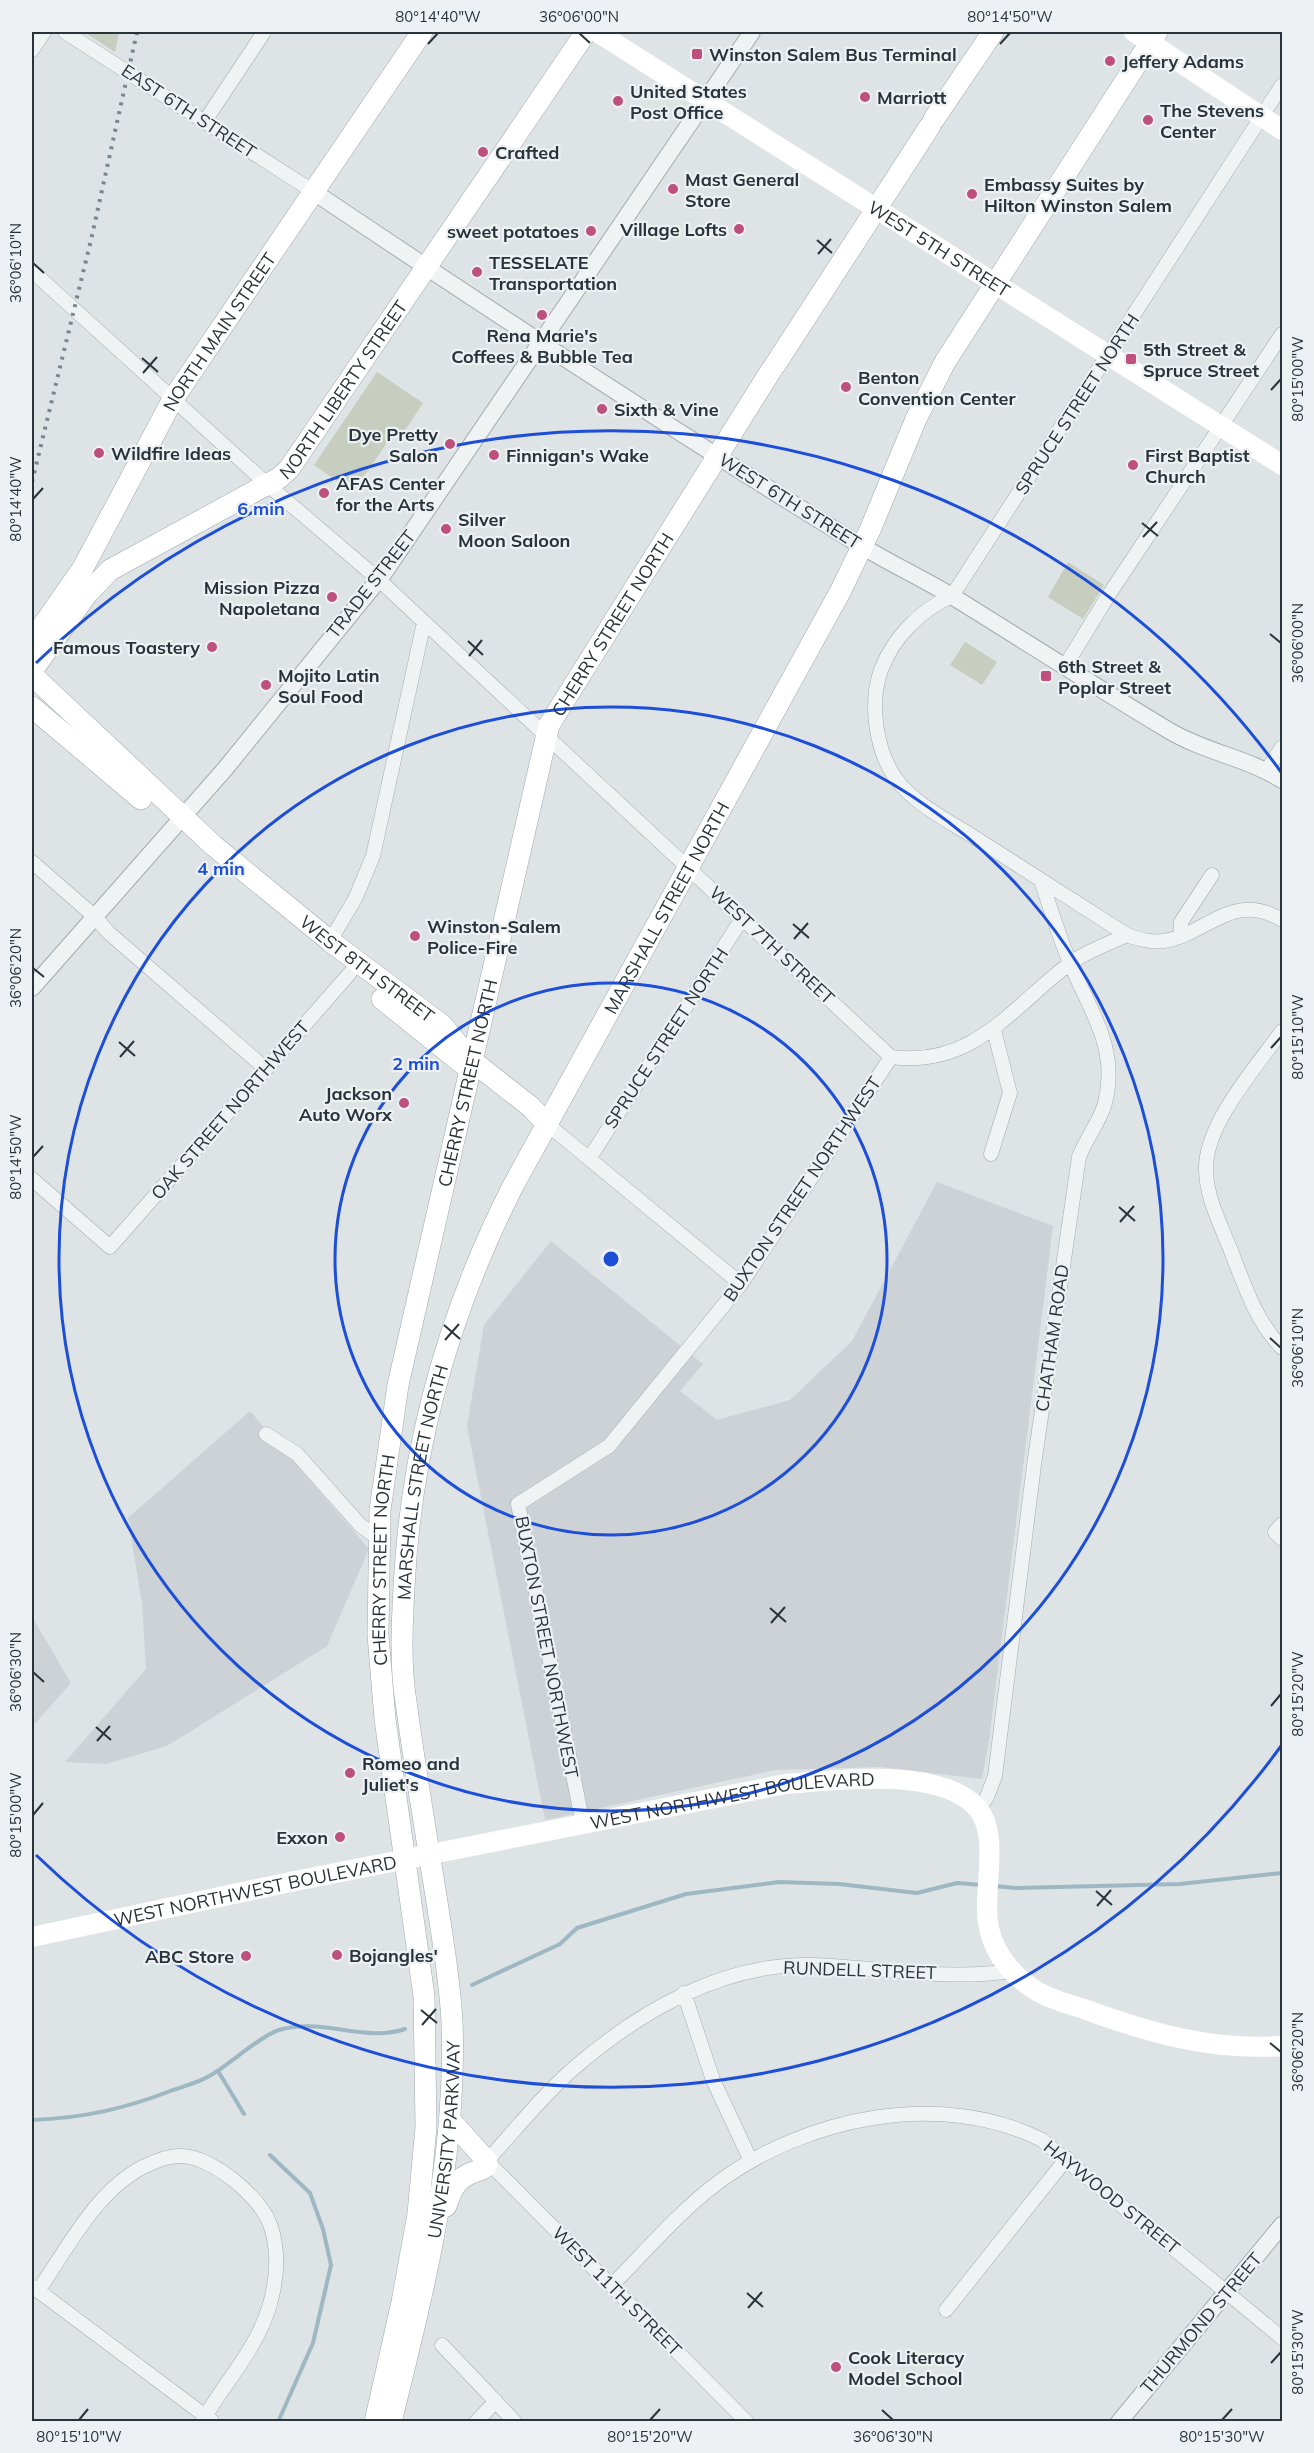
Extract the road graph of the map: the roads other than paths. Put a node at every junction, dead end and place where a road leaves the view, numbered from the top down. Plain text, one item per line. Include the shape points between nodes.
1 (44, 32) edge
2 (65, 32) edge
3 (264, 32) edge
4 (422, 32) edge
5 (586, 32) edge
6 (597, 32) edge
7 (752, 32) edge
8 (993, 32) edge
9 (1147, 35) edge
10 (32, 50) edge
11 (1282, 85) edge
12 (706, 101) junction
13 (1262, 117) junction
14 (205, 121) junction
15 (1282, 130) edge
16 (314, 192) junction
17 (875, 208) junction
18 (426, 266) junction
19 (32, 271) edge
20 (994, 283) junction
21 (1282, 334) edge
22 (540, 343) junction
23 (1108, 356) junction
24 (172, 399) junction
25 (1222, 426) junction
26 (719, 456) junction
27 (1282, 465) edge
28 (268, 485) junction
29 (100, 537) junction
30 (862, 546) junction
31 (128, 559) junction
32 (378, 579) junction
33 (952, 596) junction
34 (423, 622) junction
35 (32, 641) edge
36 (1064, 668) junction
37 (32, 673) edge
38 (32, 706) edge
39 (546, 735) junction
40 (1282, 747) edge
41 (1267, 770) junction
42 (1282, 780) edge
43 (177, 821) junction
44 (32, 862) edge
45 (689, 867) junction
46 (1212, 875) dead end
47 (1041, 880) junction
48 (94, 916) junction
49 (743, 917) junction
50 (1282, 920) edge
51 (1127, 935) junction
52 (1181, 936) junction
53 (330, 941) junction
54 (1070, 963) junction
55 (350, 973) junction
56 (32, 988) edge
57 (484, 1007) junction
58 (442, 1025) junction
59 (994, 1030) junction
60 (1282, 1030) edge
61 (891, 1057) junction
62 (470, 1065) junction
63 (266, 1069) junction
64 (547, 1124) junction
65 (991, 1154) dead end
66 (589, 1159) junction
67 (32, 1179) edge
68 (741, 1284) junction
69 (1282, 1348) edge
70 (266, 1434) dead end
71 (379, 1539) junction
72 (978, 1809) junction
73 (583, 1824) junction
74 (429, 1854) junction
75 (405, 1858) junction
76 (32, 1937) edge
77 (1012, 1971) junction
78 (684, 1993) junction
79 (1282, 2046) edge
80 (451, 2121) junction
81 (1067, 2158) junction
82 (487, 2161) junction
83 (751, 2161) junction
84 (1282, 2224) edge
85 (437, 2225) junction
86 (612, 2286) junction
87 (35, 2288) edge
88 (1226, 2291) junction
89 (946, 2310) dead end
90 (1282, 2338) edge
91 (442, 2345) dead end
92 (496, 2401) junction
93 (207, 2420) edge
94 (375, 2421) edge
95 (391, 2421) edge
96 (476, 2421) edge
97 (515, 2421) edge
98 (747, 2421) edge
99 (1119, 2421) edge

1 - 10 street
2 - 14 street, EAST 6TH STREET
3 - 14 street
4 - 16 main road, NORTH MAIN STREET
5 - 18 main road, NORTH LIBERTY STREET
6 - 12 main road, WEST 5TH STREET
7 - 12 street, TRADE STREET
8 - 17 main road, CHERRY STREET NORTH
9 - 13 main road
9 - 20 main road, MARSHALL STREET NORTH
11 - 13 street, SPRUCE STREET NORTH
12 - 17 main road, WEST 5TH STREET
12 - 22 street, TRADE STREET
13 - 15 main road
13 - 23 street, SPRUCE STREET NORTH
14 - 16 street, EAST 6TH STREET
16 - 18 street, WEST 6TH STREET
16 - 24 main road, NORTH MAIN STREET
17 - 20 main road, WEST 5TH STREET
17 - 26 main road, CHERRY STREET NORTH
18 - 22 street, WEST 6TH STREET
18 - 28 main road, NORTH LIBERTY STREET via 290,469
19 - 24 street, WEST 7TH STREET
20 - 23 main road, WEST 5TH STREET
20 - 30 main road, MARSHALL STREET NORTH via 928,394
21 - 25 street
22 - 26 street, WEST 6TH STREET
22 - 32 street, TRADE STREET
23 - 25 main road, WEST 5TH STREET
23 - 33 street, SPRUCE STREET NORTH
24 - 28 street, WEST 7TH STREET
24 - 29 main road, NORTH MAIN STREET
25 - 27 main road, WEST 5TH STREET
25 - 36 street
26 - 30 street, WEST 6TH STREET
26 - 39 main road, CHERRY STREET NORTH via 559,705
28 - 31 main road, NORTH LIBERTY STREET
28 - 32 street, WEST 7TH STREET
29 - 31 main road via 109,552
29 - 35 main road, NORTH MAIN STREET
30 - 33 street, WEST 6TH STREET
30 - 45 main road, MARSHALL STREET NORTH
31 - 37 main road, NORTH LIBERTY STREET via 94,585
32 - 34 street, WEST 7TH STREET
32 - 43 street, TRADE STREET via 248,741
33 - 36 street, WEST 6TH STREET
33 - 47 street, SPRUCE STREET NORTH via 914,622 893,645 879,674 876,714 883,753 897,781 947,820
34 - 39 street, WEST 7TH STREET
34 - 53 street via 373,856
36 - 41 street, WEST 6TH STREET via 1181,738 1226,758
37 - 43 main road
38 - 43 main road
39 - 45 street, WEST 7TH STREET
39 - 57 main road, CHERRY STREET NORTH
40 - 41 street
41 - 42 street, WEST 6TH STREET
43 - 48 street, TRADE STREET
43 - 53 main road, WEST 8TH STREET
43 - 55 main road, WEST 8TH STREET via 244,890
44 - 48 street
45 - 49 street, WEST 7TH STREET
45 - 64 main road, MARSHALL STREET NORTH
46 - 52 street via 1181,922
47 - 51 street, SPRUCE STREET NORTH
47 - 54 street, CHATHAM ROAD
48 - 56 street, TRADE STREET
48 - 63 street
49 - 61 street, WEST 7TH STREET
49 - 66 street, SPRUCE STREET NORTH
50 - 52 street via 1261,910 1240,910 1222,914
51 - 52 street via 1152,942
51 - 54 street, BUXTON STREET NORTHWEST
53 - 58 main road, WEST 8TH STREET
54 - 59 street, BUXTON STREET NORTHWEST
54 - 72 street, CHATHAM ROAD via 1104,1037 1108,1089 1099,1119 1079,1157 1034,1465 995,1776
55 - 62 main road, WEST 8TH STREET
55 - 63 street, OAK STREET NORTHWEST
57 - 58 main road via 468,1020
57 - 62 main road, CHERRY STREET NORTH
58 - 62 main road, WEST 8TH STREET
59 - 61 street, BUXTON STREET NORTHWEST via 939,1056 914,1060
59 - 65 street via 1010,1093
60 - 69 street via 1219,1124 1206,1169 1214,1205 1258,1318
61 - 68 street, BUXTON STREET NORTHWEST
62 - 64 main road, WEST 8TH STREET
62 - 71 main road, CHERRY STREET NORTH via 398,1385
63 - 67 street, OAK STREET NORTHWEST via 110,1247
64 - 66 street, WEST 8TH STREET
64 - 74 main road, MARSHALL STREET NORTH via 499,1214 462,1299 431,1400 415,1482 405,1576 405,1701
66 - 68 street, WEST 8TH STREET
68 - 73 street, BUXTON STREET NORTHWEST via 609,1446 518,1504
70 - 71 street via 297,1454 360,1525
71 - 75 main road, CHERRY STREET NORTH via 381,1676
72 - 73 main road, WEST NORTHWEST BOULEVARD via 963,1796 926,1783 851,1779 766,1787
72 - 77 main road via 989,1830 989,1931 1001,1958
73 - 74 main road, WEST NORTHWEST BOULEVARD
74 - 75 main road, WEST NORTHWEST BOULEVARD
74 - 80 main road, UNIVERSITY PARKWAY via 449,1987
75 - 76 main road, WEST NORTHWEST BOULEVARD
75 - 94 main road, UNIVERSITY PARKWAY via 424,1995 426,2127 417,2223
77 - 78 street, RUNDELL STREET via 976,1976 787,1965 741,1974
77 - 79 main road via 1030,1987 1050,1997 1161,2035 1241,2047
78 - 82 street, RUNDELL STREET via 630,2025 573,2068
78 - 83 street via 713,2080
80 - 82 main road
80 - 85 main road, UNIVERSITY PARKWAY
81 - 83 street, HAYWOOD STREET via 1042,2140 996,2121 921,2114 890,2115 833,2127
81 - 88 street, HAYWOOD STREET
81 - 89 street
82 - 85 main road via 485,2168 453,2186
82 - 86 street, WEST 11TH STREET
83 - 86 street, HAYWOOD STREET via 694,2203
84 - 88 street, THURMOND STREET
85 - 95 main road, UNIVERSITY PARKWAY
86 - 98 street, WEST 11TH STREET
87 - 93 street
87 - 93 street via 115,2187 141,2168 181,2156 206,2163 242,2187 266,2216 275,2240 277,2261 262,2328
88 - 90 street, HAYWOOD STREET
88 - 99 street, THURMOND STREET
91 - 92 street
92 - 96 street
92 - 97 street

